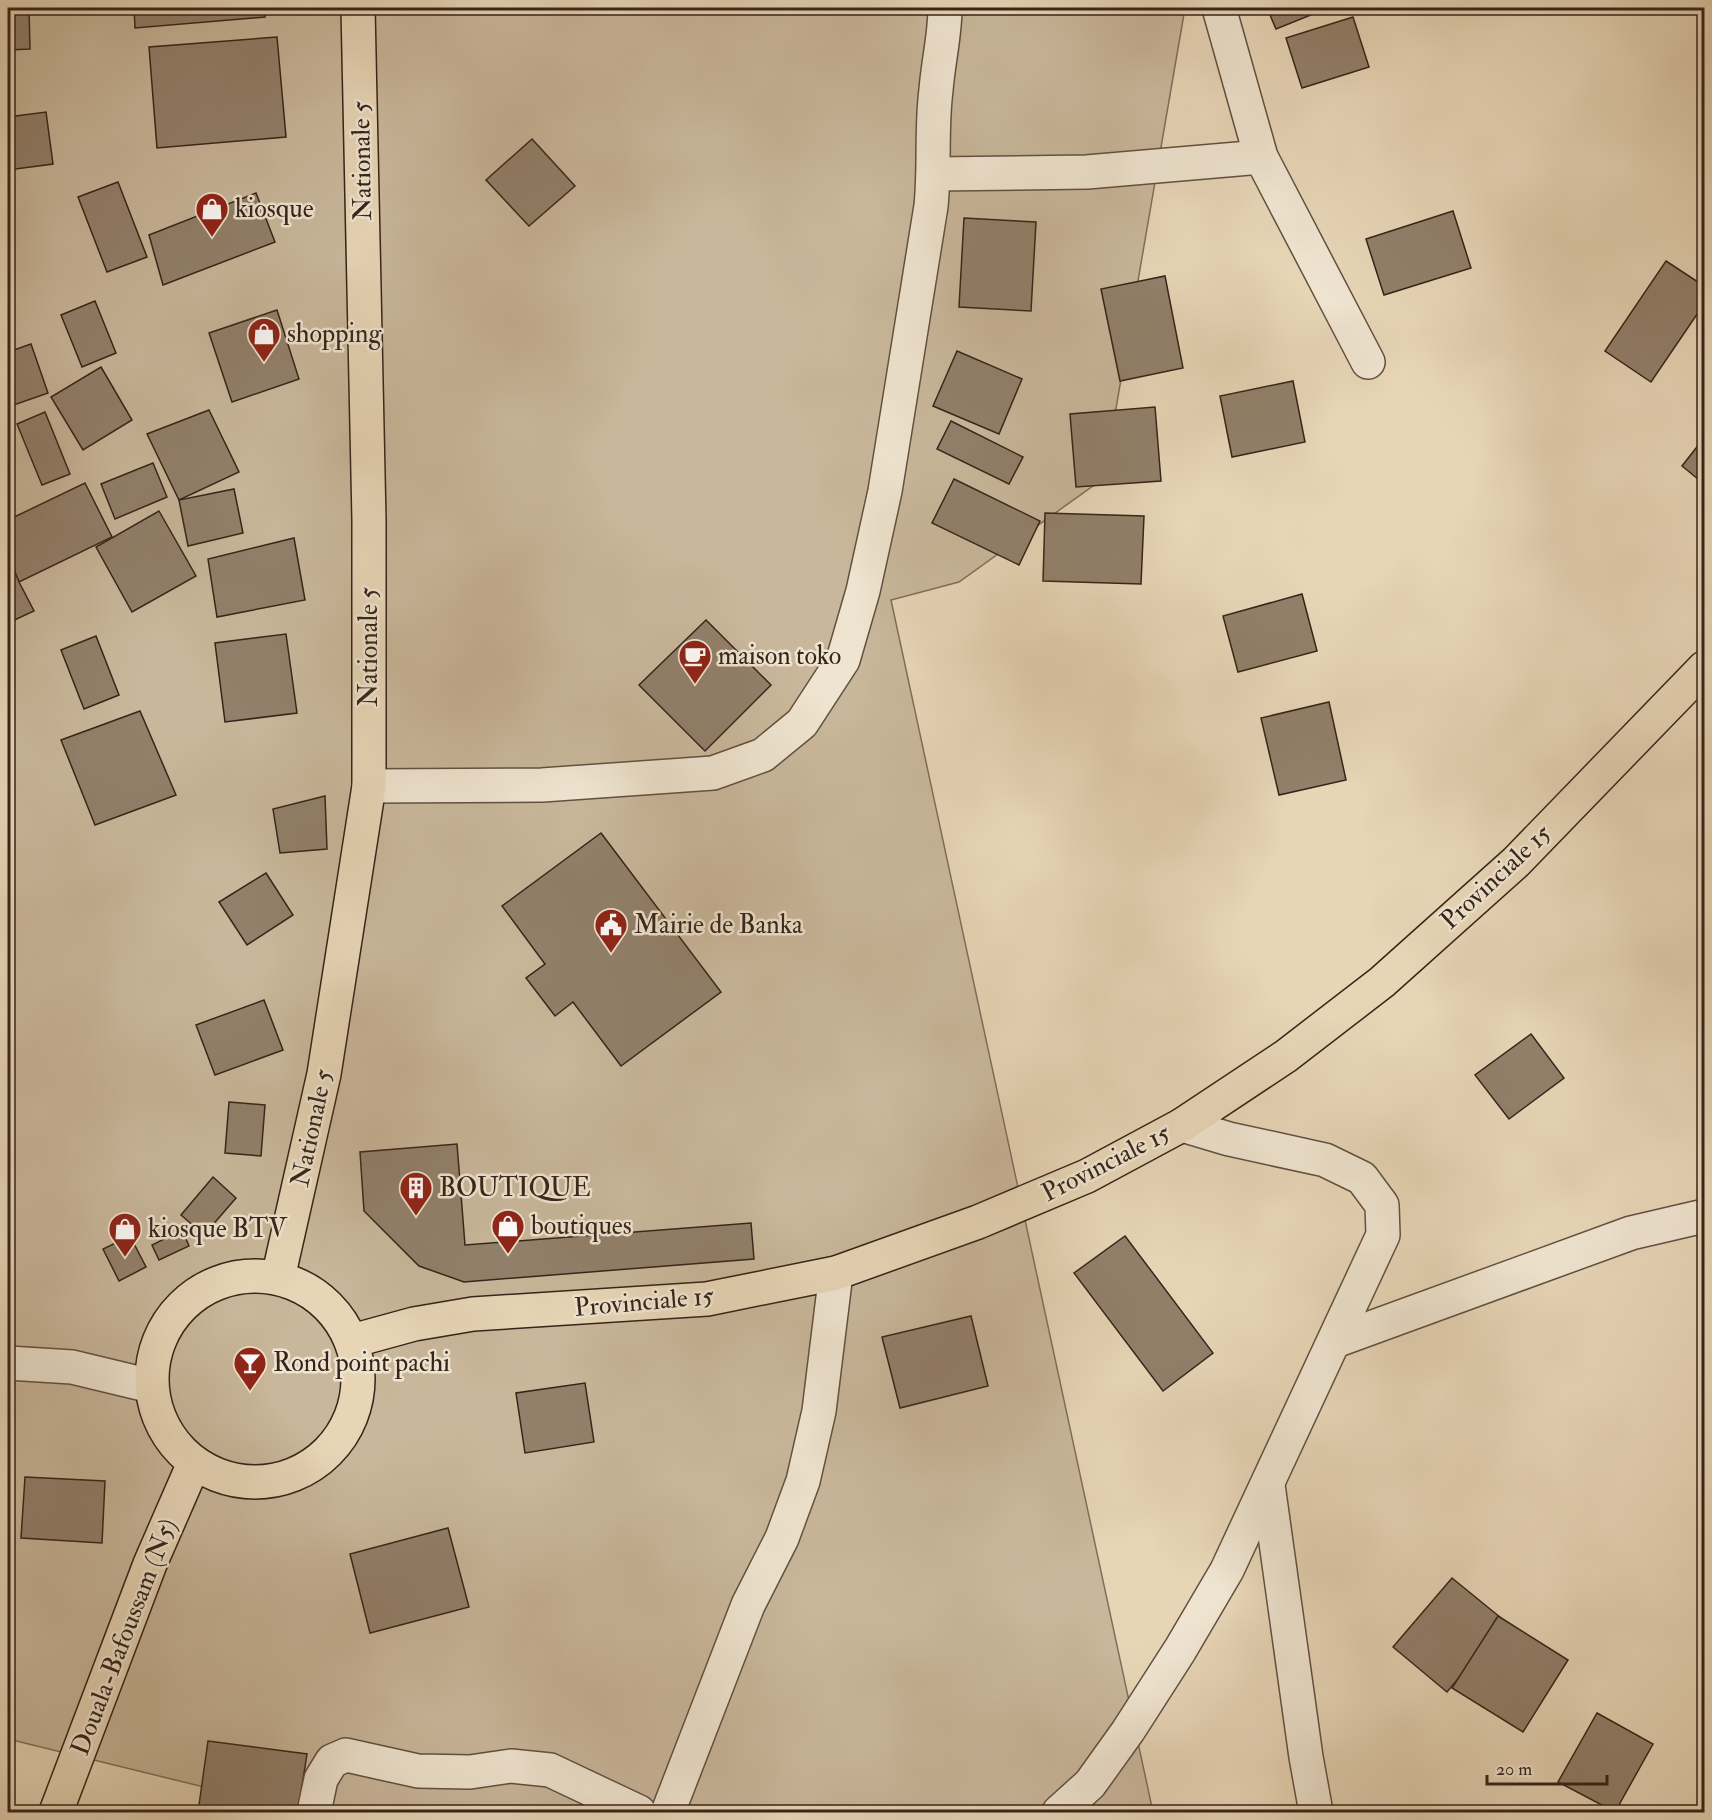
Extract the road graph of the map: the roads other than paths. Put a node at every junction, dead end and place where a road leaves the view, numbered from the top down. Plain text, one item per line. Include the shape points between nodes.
1 (358, 8) edge
2 (945, 8) edge
3 (1219, 8) edge
4 (1261, 157) junction
5 (934, 174) junction
6 (1368, 362) dead end
7 (1704, 668) edge
8 (369, 786) junction
9 (1182, 1125) junction
10 (1704, 1216) edge
11 (836, 1273) junction
12 (278, 1278) junction
13 (352, 1341) junction
14 (1335, 1341) junction
15 (8, 1363) edge
16 (151, 1386) junction
17 (194, 1463) junction
18 (1268, 1485) junction
19 (56, 1812) edge
20 (314, 1812) edge
21 (639, 1812) edge
22 (668, 1812) edge
23 (1059, 1812) edge
24 (1316, 1812) edge

1 - 8 main road, Nationale 5 via 369,521
2 - 5 street via 935,92
3 - 4 street
4 - 5 street via 1087,172
4 - 6 street
5 - 8 street via 885,491 863,591 843,660 802,723 763,755 713,773 542,785
7 - 9 main road, Provinciale 15 via 1516,862 1382,982 1286,1056
8 - 12 main road, Nationale 5 via 324,1074
9 - 11 main road, Provinciale 15 via 1087,1176 978,1222
9 - 14 street via 1325,1160 1362,1178 1382,1205 1383,1235
10 - 14 street via 1631,1233
11 - 13 main road, Provinciale 15 via 707,1299 473,1314 414,1324
11 - 22 street via 819,1411 803,1481 782,1538 748,1605
12 - 13 main road via 309,1290 334,1312
12 - 16 main road via 239,1276 203,1289 173,1315 155,1348
13 - 17 main road via 358,1378 352,1415 332,1448 303,1470 266,1481 229,1479
14 - 18 street
15 - 16 street via 72,1367
16 - 17 main road via 158,1416 172,1442
17 - 19 main road, Douala-Bafoussam (N5) via 150,1564
18 - 23 street via 1227,1570 1180,1650 1090,1784
18 - 24 street
20 - 21 street via 321,1779 332,1761 346,1755 418,1771 470,1772 511,1766 550,1770

